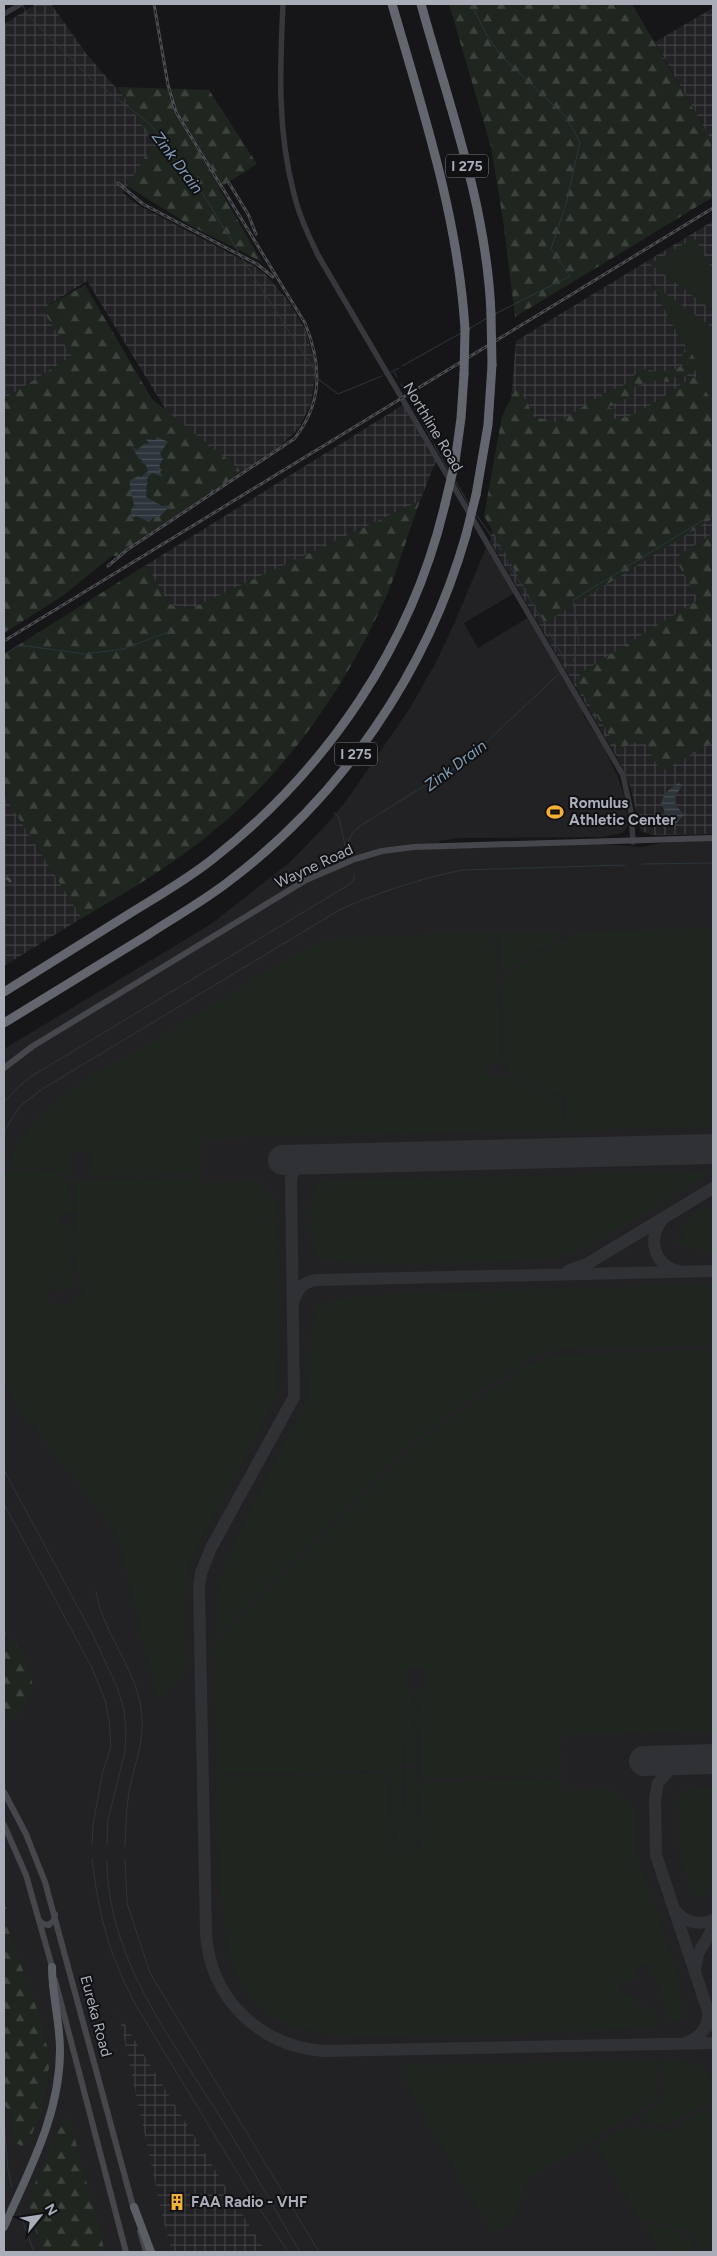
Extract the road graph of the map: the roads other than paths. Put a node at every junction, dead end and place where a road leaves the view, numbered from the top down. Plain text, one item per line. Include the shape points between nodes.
1 (21, 4) edge
2 (283, 4) edge
3 (392, 4) edge
4 (421, 4) edge
5 (4, 14) edge
6 (713, 838) edge
7 (632, 842) junction
8 (73, 949) junction
9 (90, 971) junction
10 (4, 985) edge
11 (4, 992) edge
12 (4, 1023) edge
13 (4, 1029) edge
14 (4, 1068) edge
15 (4, 1792) edge
16 (4, 1826) edge
17 (55, 1914) junction
18 (38, 1919) junction
19 (52, 1967) junction
20 (134, 2208) junction
21 (4, 2227) edge
22 (126, 2252) edge
23 (146, 2252) edge
24 (151, 2252) edge

1 - 5 street
2 - 7 street, Northline Road via 280,81 283,136 294,194 309,236 623,776 630,800
3 - 8 highway, I 275, bridge via 448,202 465,329 461,418 439,534 395,639 361,700 308,770 267,812 213,859
4 - 9 highway, I 275, bridge via 475,197 491,314 488,425 476,495 449,586 415,661 380,721 334,781 289,830 203,900
6 - 7 main road, Wayne Road
7 - 14 main road, Wayne Road via 414,846 355,859 290,889 33,1046
8 - 10 highway
8 - 11 highway, I 275
9 - 12 highway, I 275
9 - 13 highway
15 - 17 main road, Eureka Road via 33,1851
16 - 18 main road, Eureka Road via 26,1875
17 - 18 main road via 49,1924
17 - 20 main road, Eureka Road
18 - 19 main road, Eureka Road
19 - 21 highway via 60,2050 57,2092 46,2131
19 - 22 main road, Eureka Road
20 - 23 main road, Eureka Road
20 - 24 highway

